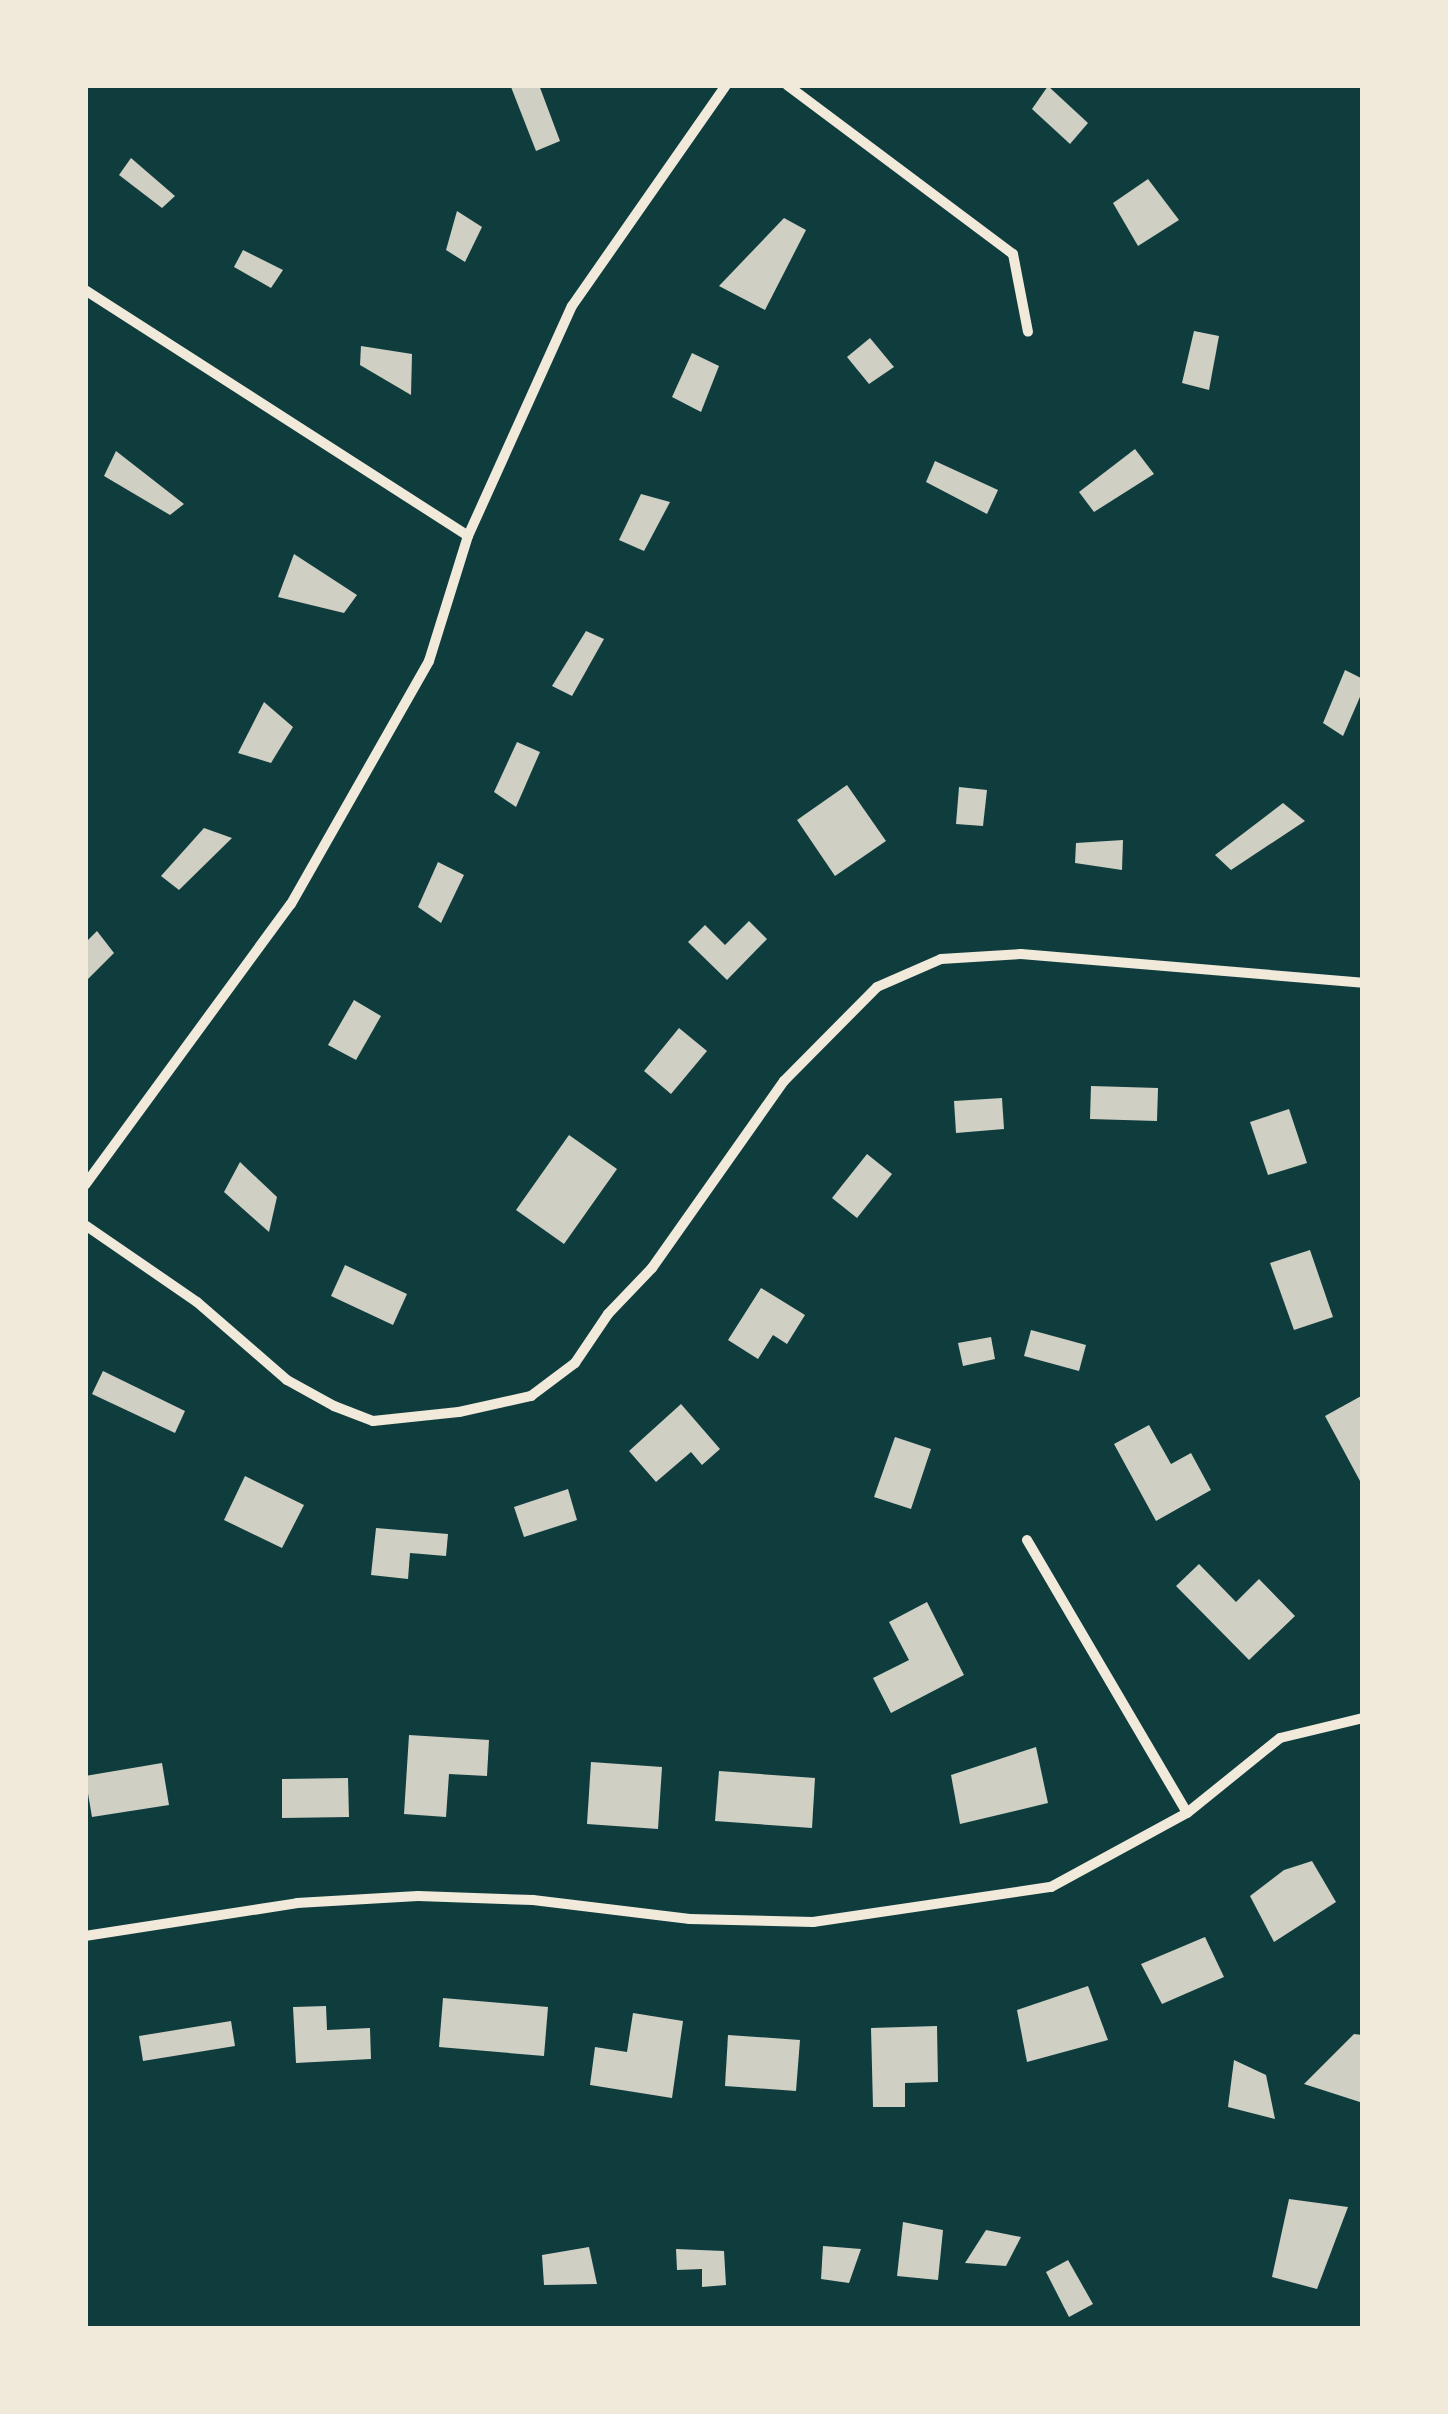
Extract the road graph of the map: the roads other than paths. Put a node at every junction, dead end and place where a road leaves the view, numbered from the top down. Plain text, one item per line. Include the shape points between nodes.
1 (726, 85) edge
2 (787, 85) edge
3 (85, 291) edge
4 (1028, 332) dead end
5 (468, 536) junction
6 (1363, 983) edge
7 (85, 1185) edge
8 (85, 1225) edge
9 (1027, 1540) dead end
10 (1363, 1718) edge
11 (1187, 1814) junction
12 (85, 1936) edge

1 - 5 street via 572,306
2 - 4 street via 1014,254
3 - 5 street
5 - 7 street via 428,661 291,904
6 - 8 street via 1021,954 941,960 877,987 784,1082 652,1268 608,1314 575,1363 532,1396 458,1412 373,1422 334,1406 286,1380 197,1302
9 - 11 street
10 - 11 street via 1280,1738
11 - 12 street via 1051,1887 813,1922 418,1896 297,1902

